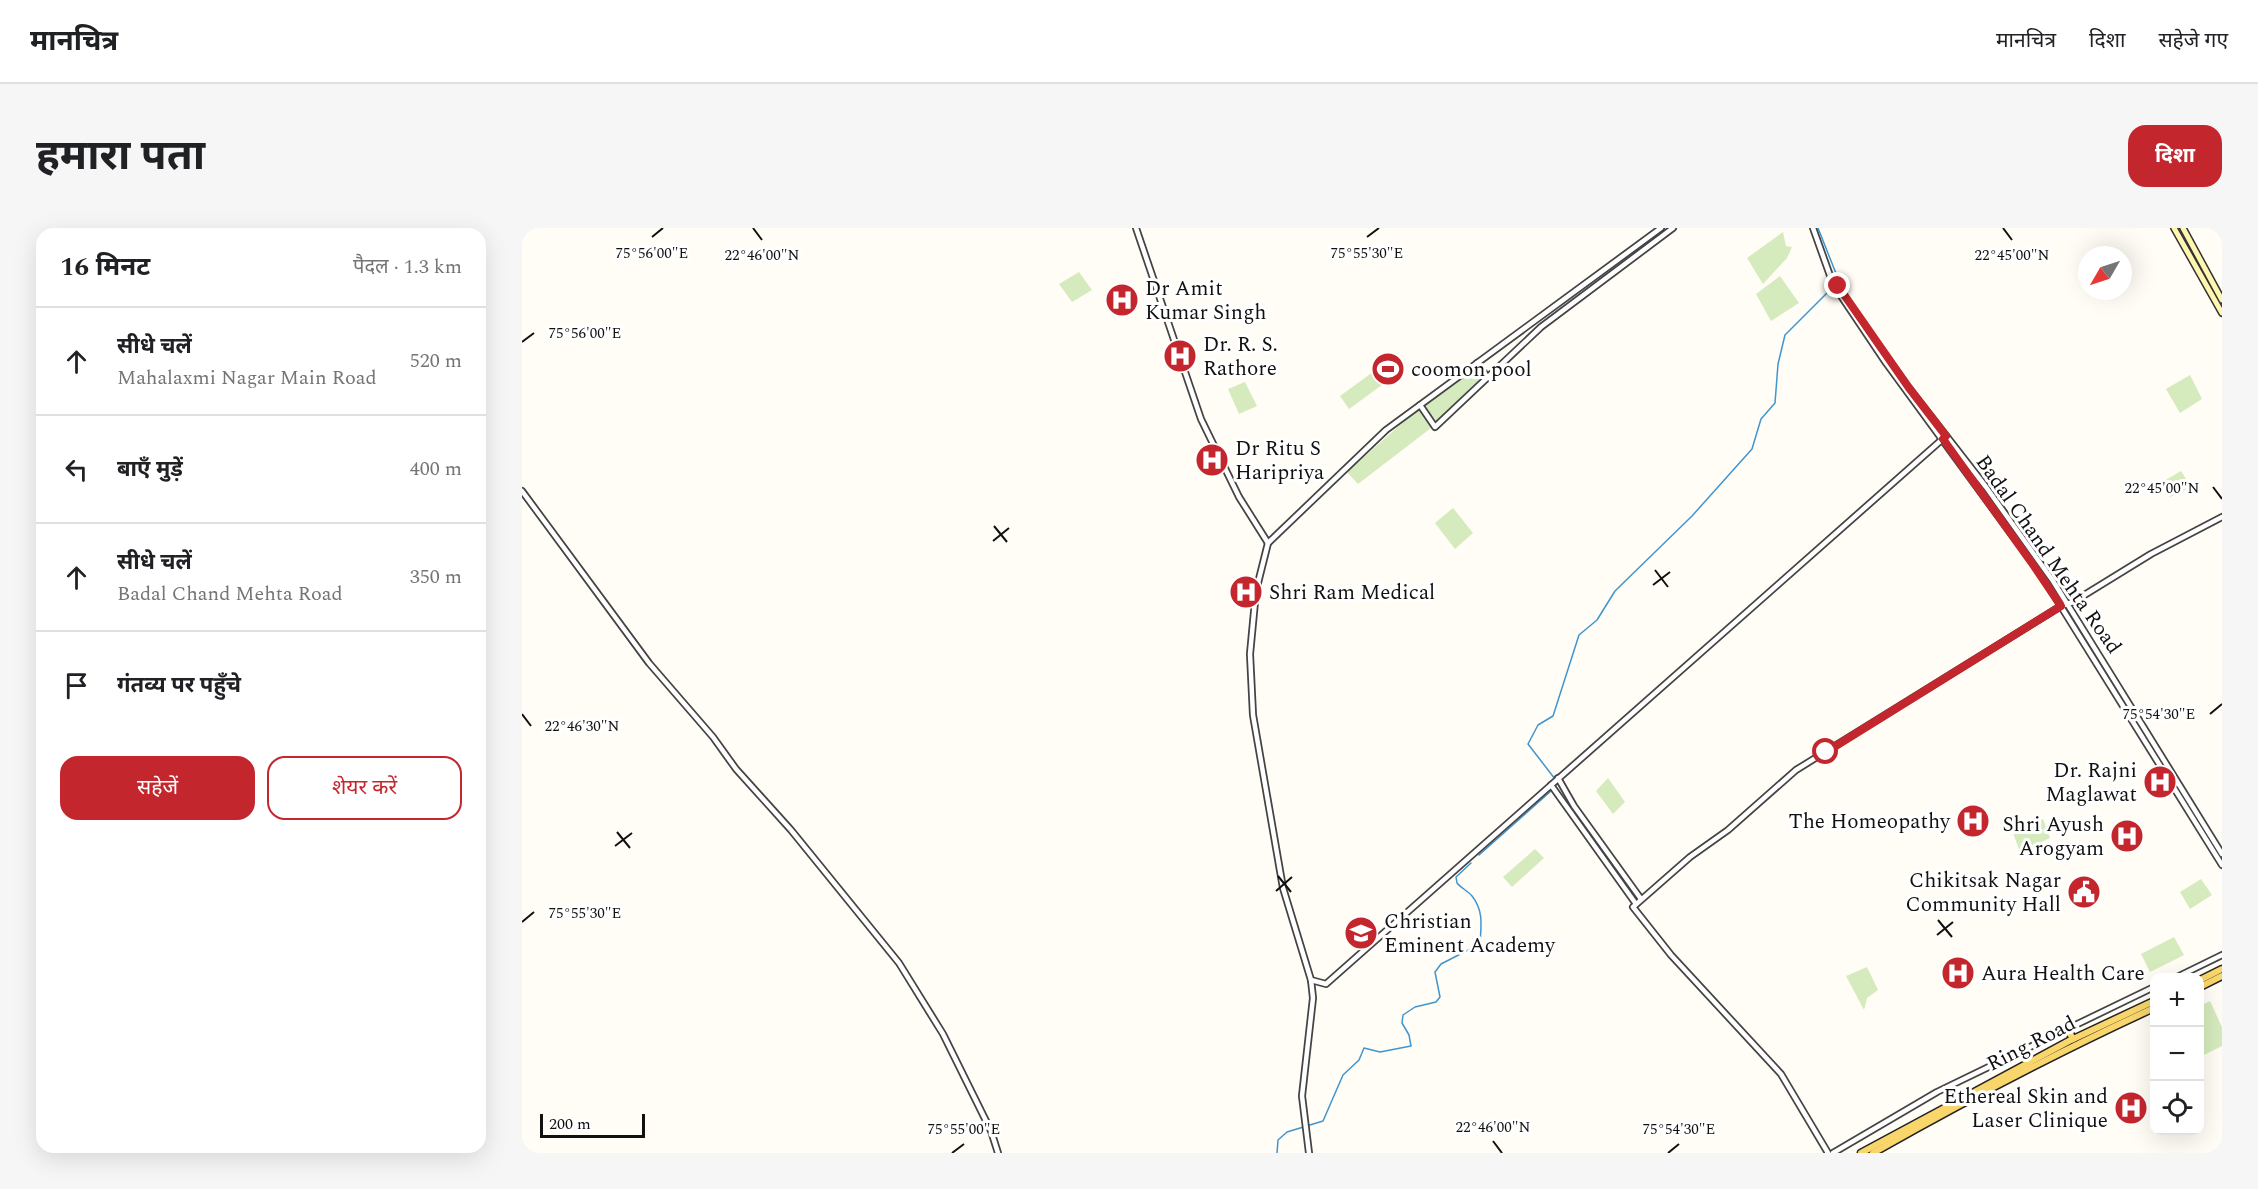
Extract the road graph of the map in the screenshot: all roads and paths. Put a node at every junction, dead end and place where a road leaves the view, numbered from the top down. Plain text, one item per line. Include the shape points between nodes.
1 (1136, 228) edge
2 (1661, 228) edge
3 (1673, 228) edge
4 (1813, 228) edge
5 (2174, 228) edge
6 (2183, 228) edge
7 (1627, 254) junction
8 (1632, 259) junction
9 (2222, 300) edge
10 (2222, 313) edge
11 (1477, 363) junction
12 (1488, 378) junction
13 (1419, 405) junction
14 (1944, 437) junction
15 (522, 491) edge
16 (2222, 517) edge
17 (1268, 543) junction
18 (2067, 603) junction
19 (2061, 606) junction
20 (1555, 784) junction
21 (2222, 854) edge
22 (2222, 865) edge
23 (1641, 899) junction
24 (1634, 906) junction
25 (2222, 955) edge
26 (2222, 969) edge
27 (2185, 973) edge
28 (2222, 976) edge
29 (2204, 978) edge
30 (1311, 980) junction
31 (2204, 985) edge
32 (2150, 989) edge
33 (2150, 1003) edge
34 (2150, 1010) edge
35 (2067, 1028) junction
36 (2073, 1039) junction
37 (998, 1153) edge
38 (1309, 1153) edge
39 (1830, 1153) edge
40 (1861, 1153) edge
41 (1873, 1153) edge

1 - 17 street via 1201,419 1239,497
2 - 7 street
3 - 8 street
4 - 14 street, Badal Chand Mehta Road via 1835,284
5 - 10 main road
6 - 9 main road
7 - 8 street
7 - 11 street
8 - 12 street via 1541,327
11 - 12 street
11 - 13 street
12 - 13 street via 1435,427
13 - 17 street via 1379,437
14 - 18 street, Badal Chand Mehta Road via 1986,488
14 - 19 street
14 - 20 street
15 - 37 street via 650,663 899,963 943,1034
16 - 18 street
17 - 30 street via 1256,591 1250,654 1253,715 1283,886
18 - 19 street
18 - 21 street, Badal Chand Mehta Road
19 - 22 street
19 - 23 street via 1796,770
20 - 23 street
20 - 24 street
20 - 30 street via 1326,984
23 - 24 street
24 - 39 street via 1671,954 1781,1074
25 - 27 street
26 - 29 main road
28 - 31 main road
30 - 38 street via 1313,998 1302,1094
32 - 35 street
33 - 36 main road, Ring Road
34 - 41 main road, Ring Road via 1955,1107
35 - 36 main road
35 - 39 street via 1937,1092
36 - 40 main road, Ring Road

